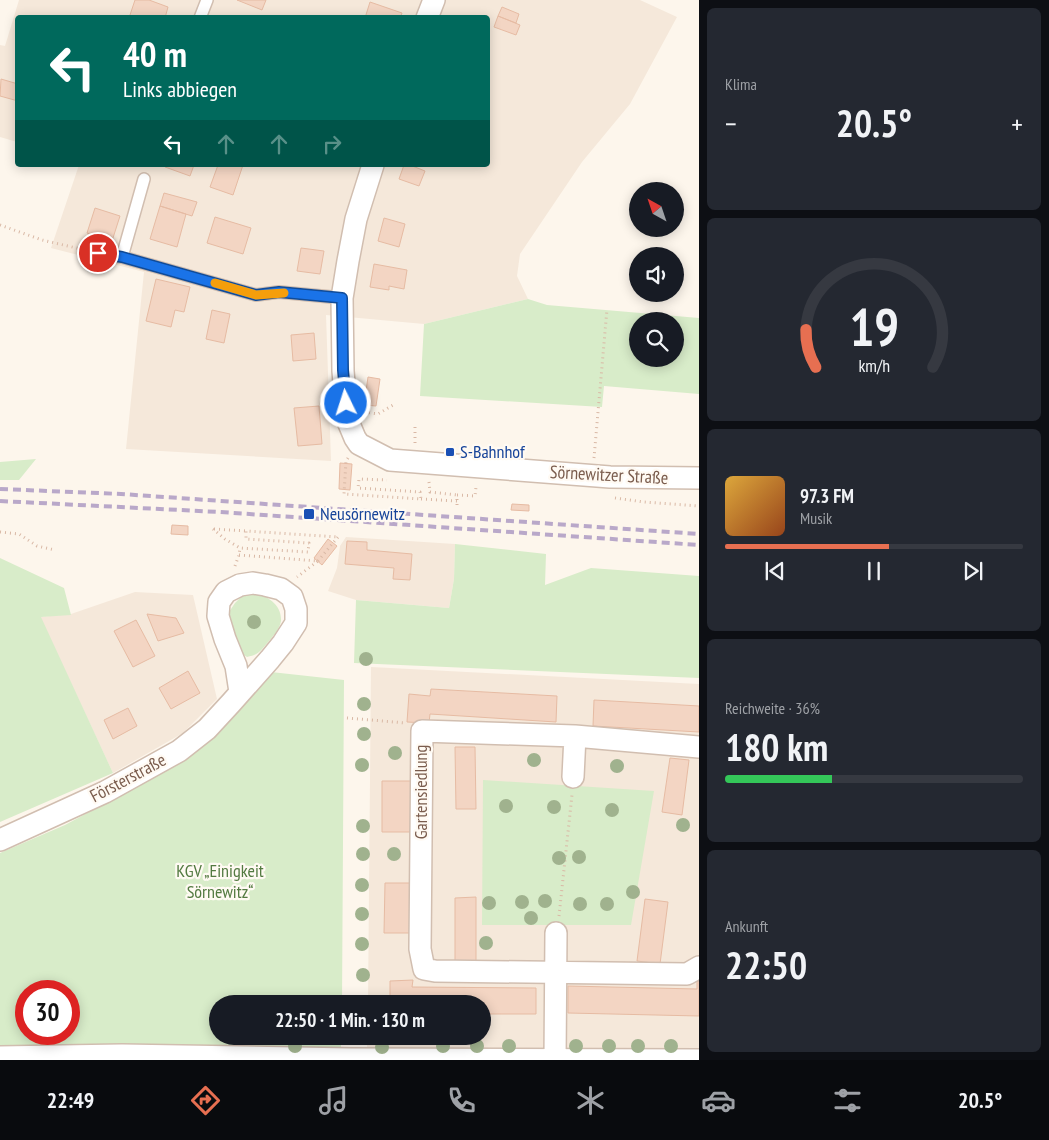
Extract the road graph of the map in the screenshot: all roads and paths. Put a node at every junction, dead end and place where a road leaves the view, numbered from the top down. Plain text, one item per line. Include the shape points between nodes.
1 (207, 0) edge
2 (434, 0) edge
3 (201, 15) edge
4 (429, 15) edge
5 (372, 167) edge
6 (144, 179) dead end
7 (0, 225) edge
8 (98, 253) joint
9 (122, 257) junction
10 (342, 298) junction
11 (606, 309) dead end
12 (393, 404) dead end
13 (347, 419) junction
14 (346, 461) dead end
15 (593, 476) junction
16 (699, 478) edge
17 (394, 481) dead end
18 (421, 482) dead end
19 (467, 486) dead end
20 (457, 495) junction
21 (420, 499) junction
22 (213, 524) dead end
23 (212, 529) junction
24 (246, 531) junction
25 (0, 532) edge
26 (240, 548) junction
27 (55, 550) dead end
28 (318, 561) junction
29 (281, 589) junction
30 (240, 692) junction
31 (347, 718) dead end
32 (422, 731) junction
33 (575, 736) junction
34 (699, 747) edge
35 (573, 777) joint
36 (0, 840) edge
37 (556, 933) joint
38 (699, 967) edge
39 (555, 973) junction
40 (0, 1057) edge
41 (122, 1058) edge
42 (350, 1059) edge
43 (555, 1060) edge
44 (699, 1060) edge

1 - 3 lane
2 - 4 street
5 - 10 street, Sörnewitzer Straße via 356,219
6 - 9 lane
7 - 8 path via 42,240
8 - 9 lane
9 - 10 lane via 256,295 279,292
10 - 13 street, Sörnewitzer Straße
11 - 15 path
12 - 13 path via 378,414 364,412
13 - 15 street, Sörnewitzer Straße via 359,444 390,460
14 - 21 path via 344,494
15 - 16 street, Sörnewitzer Straße
17 - 21 path via 359,479 358,488 420,492
18 - 20 path via 430,483 430,492
19 - 20 path via 476,487 475,496
20 - 21 path via 457,503
22 - 23 path
23 - 24 path
23 - 26 path
24 - 26 path via 246,539 309,543 308,552
24 - 28 path via 338,537
25 - 27 path via 19,534 36,546
26 - 28 path via 240,555
28 - 29 path
29 - 30 street, Försterstraße via 292,597 296,623 279,648
29 - 30 street via 253,583 240,585 226,592 219,602 218,616 236,666
30 - 36 street, Försterstraße via 207,729 179,751 105,792
31 - 32 path via 409,724
32 - 33 street, Gartensiedlung
32 - 39 street, Gartensiedlung via 420,949 424,969
33 - 34 street, Gartensiedlung
33 - 35 street
35 - 37 path via 562,904
37 - 39 street
38 - 39 street, Gartensiedlung via 687,974
39 - 43 street
40 - 41 street
41 - 42 street
42 - 43 street
43 - 44 street

